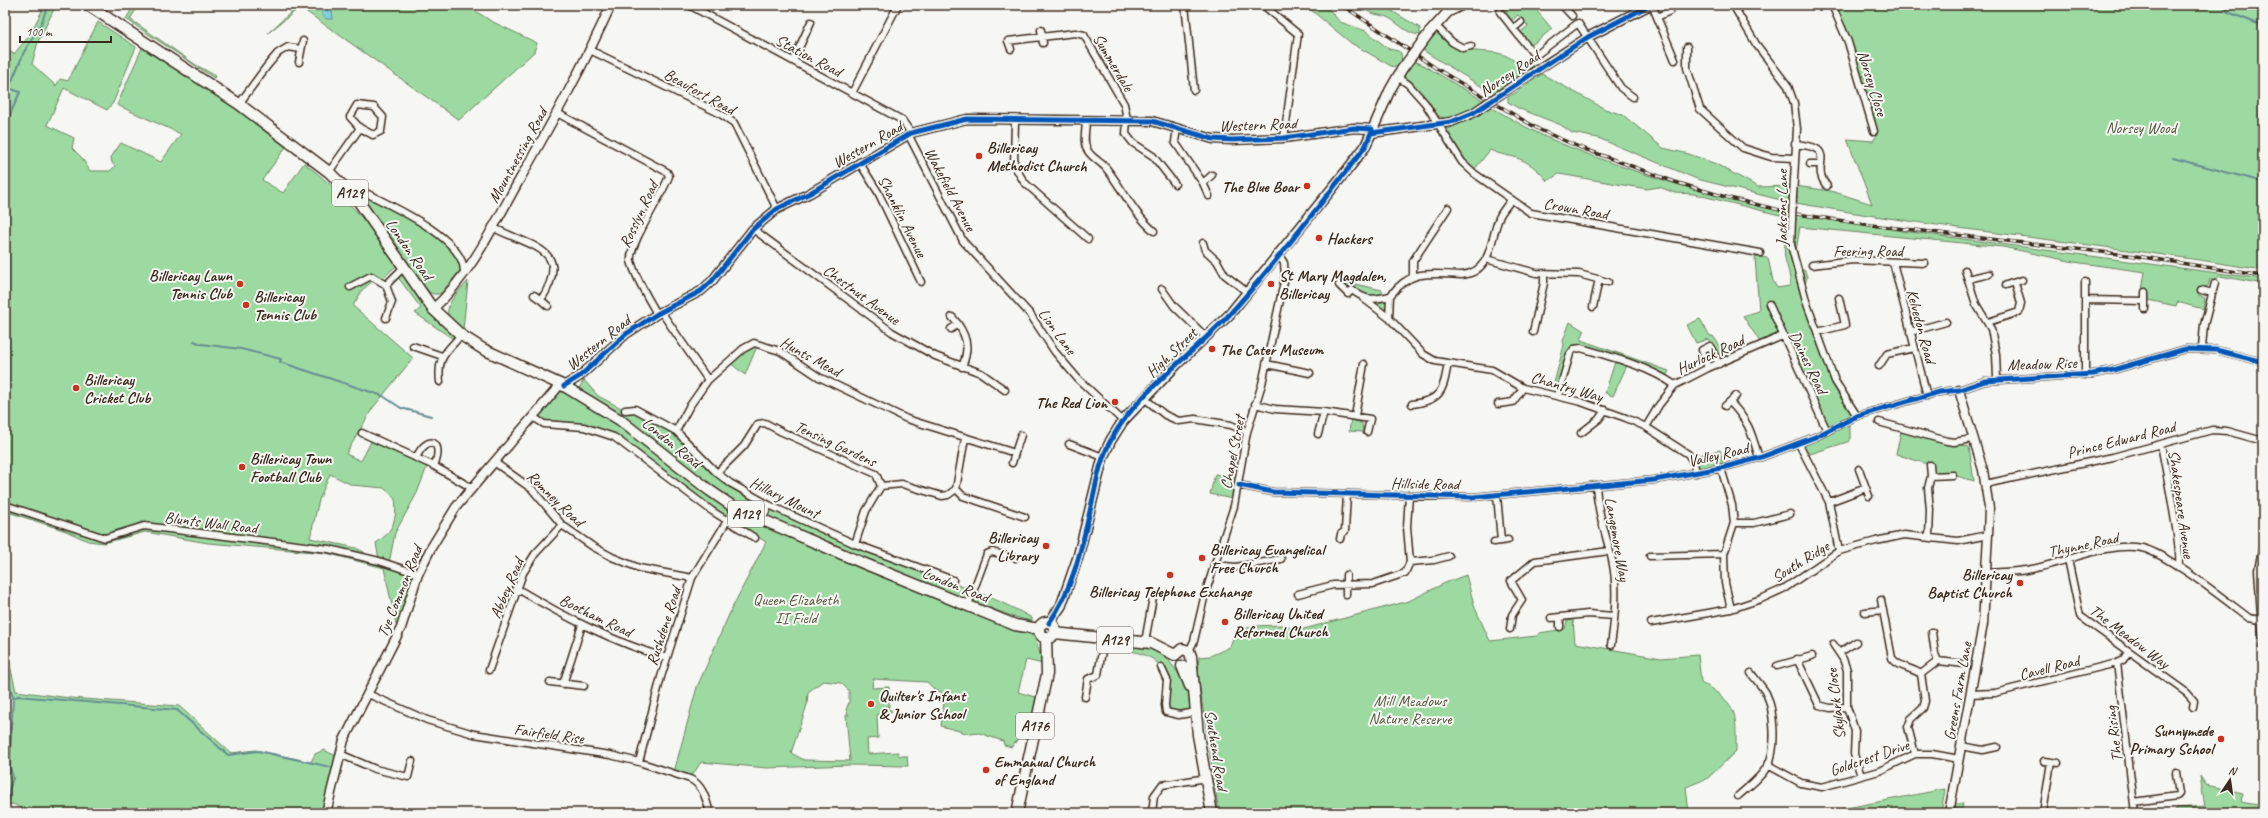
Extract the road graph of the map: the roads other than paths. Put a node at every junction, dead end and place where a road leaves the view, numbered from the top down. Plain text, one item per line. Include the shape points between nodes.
1 (88, 5) edge
2 (611, 5) edge
3 (689, 5) edge
4 (898, 5) edge
5 (1185, 5) edge
6 (1263, 5) edge
7 (1462, 5) edge
8 (1651, 5) edge
9 (1732, 5) edge
10 (1832, 5) edge
11 (1565, 6) edge
12 (1446, 9) edge
13 (1670, 11) dead end
14 (1500, 12) dead end
15 (1657, 17) junction
16 (1575, 20) junction
17 (811, 22) dead end
18 (1521, 22) dead end
19 (1514, 28) junction
20 (1041, 30) dead end
21 (1432, 30) junction
22 (1588, 37) junction
23 (1042, 40) junction
24 (303, 41) dead end
25 (1856, 41) dead end
26 (1848, 42) junction
27 (1471, 46) dead end
28 (1687, 47) dead end
29 (301, 49) junction
30 (1010, 49) dead end
31 (590, 50) junction
32 (1675, 60) dead end
33 (793, 61) junction
34 (299, 62) dead end
35 (1400, 73) junction
36 (1194, 90) dead end
37 (852, 93) junction
38 (1633, 97) dead end
39 (239, 104) junction
40 (557, 113) junction
41 (1127, 119) junction
42 (1015, 120) junction
43 (1086, 121) junction
44 (1438, 124) junction
45 (360, 128) junction
46 (1177, 128) junction
47 (1372, 131) junction
48 (1874, 131) dead end
49 (910, 134) junction
50 (1284, 138) junction
51 (1795, 144) junction
52 (1794, 158) junction
53 (860, 162) junction
54 (1810, 164) dead end
55 (1821, 164) junction
56 (329, 172) junction
57 (1212, 176) dead end
58 (1203, 183) junction
59 (1175, 184) dead end
60 (1827, 186) dead end
61 (349, 192) junction
62 (1209, 196) dead end
63 (1511, 200) junction
64 (1448, 208) dead end
65 (777, 209) junction
66 (492, 228) junction
67 (753, 229) junction
68 (1154, 231) dead end
69 (1088, 239) dead end
70 (1203, 244) dead end
71 (974, 253) joint
72 (1760, 253) dead end
73 (1279, 254) junction
74 (1486, 259) junction
75 (1893, 262) junction
76 (1924, 263) dead end
77 (1812, 265) dead end
78 (405, 266) junction
79 (1965, 270) dead end
80 (464, 274) junction
81 (1544, 274) junction
82 (1989, 274) dead end
83 (1413, 275) junction
84 (1599, 279) junction
85 (1968, 279) junction
86 (2022, 280) dead end
87 (921, 282) dead end
88 (1608, 282) dead end
89 (2015, 282) junction
90 (2085, 282) dead end
91 (2215, 283) dead end
92 (386, 285) junction
93 (1339, 285) dead end
94 (2006, 285) dead end
95 (350, 287) dead end
96 (1162, 289) dead end
97 (2201, 290) dead end
98 (1247, 292) junction
99 (2145, 292) dead end
100 (2212, 293) junction
101 (534, 295) dead end
102 (1390, 296) junction
103 (1363, 298) junction
104 (1838, 298) dead end
105 (541, 300) junction
106 (2085, 300) junction
107 (2145, 301) junction
108 (1769, 304) dead end
109 (548, 306) dead end
110 (1593, 306) dead end
111 (433, 309) junction
112 (2145, 309) dead end
113 (659, 313) junction
114 (952, 317) dead end
115 (386, 318) dead end
116 (1389, 318) junction
117 (1946, 322) dead end
118 (1988, 322) junction
119 (958, 324) junction
120 (1845, 325) junction
121 (951, 329) dead end
122 (1533, 332) dead end
123 (1817, 332) junction
124 (1846, 332) dead end
125 (1910, 332) junction
126 (461, 335) junction
127 (1782, 336) junction
128 (1206, 337) junction
129 (413, 346) dead end
130 (1914, 348) junction
131 (2202, 348) junction
132 (442, 356) junction
133 (2263, 362) edge
134 (1448, 363) junction
135 (1266, 364) junction
136 (1364, 364) dead end
137 (1719, 364) junction
138 (962, 366) junction
139 (1879, 366) dead end
140 (1708, 368) junction
141 (1310, 373) dead end
142 (2084, 375) junction
143 (1997, 378) junction
144 (708, 380) junction
145 (440, 382) dead end
146 (1675, 385) junction
147 (562, 386) junction
148 (1523, 388) junction
149 (1005, 390) dead end
150 (1960, 390) junction
151 (1558, 396) junction
152 (1736, 396) dead end
153 (1927, 396) junction
154 (1144, 398) junction
155 (1255, 404) junction
156 (1412, 404) dead end
157 (1498, 404) dead end
158 (625, 410) dead end
159 (1605, 410) junction
160 (1324, 412) junction
161 (1355, 416) junction
162 (1857, 416) junction
163 (533, 417) junction
164 (1123, 421) junction
165 (1879, 422) dead end
166 (1646, 427) junction
167 (676, 430) junction
168 (1827, 431) junction
169 (1247, 432) junction
170 (1367, 432) dead end
171 (362, 433) dead end
172 (1581, 433) dead end
173 (1318, 434) dead end
174 (1021, 435) dead end
175 (965, 438) junction
176 (1973, 439) junction
177 (2263, 440) edge
178 (1069, 444) dead end
179 (1798, 444) junction
180 (2161, 444) junction
181 (1015, 453) junction
182 (1103, 457) junction
183 (416, 458) junction
184 (1758, 458) junction
185 (494, 462) junction
186 (1012, 463) dead end
187 (1930, 465) dead end
188 (434, 466) junction
189 (1721, 468) junction
190 (1859, 469) dead end
191 (717, 473) junction
192 (1696, 474) junction
193 (1953, 475) dead end
194 (1931, 476) junction
195 (1611, 482) joint
196 (1985, 484) junction
197 (1239, 485) junction
198 (1596, 485) junction
199 (881, 486) junction
200 (472, 488) junction
201 (1866, 488) junction
202 (956, 489) junction
203 (1347, 494) junction
204 (1409, 495) junction
205 (1497, 495) junction
206 (1869, 496) dead end
207 (1829, 502) junction
208 (5, 505) edge
209 (769, 505) junction
210 (735, 508) junction
211 (1790, 514) dead end
212 (1025, 517) dead end
213 (726, 521) junction
214 (762, 521) junction
215 (1734, 524) junction
216 (562, 525) junction
217 (1929, 536) junction
218 (1988, 536) junction
219 (755, 538) dead end
220 (1340, 539) dead end
221 (1508, 540) dead end
222 (855, 544) junction
223 (2263, 544) edge
224 (1609, 551) junction
225 (1839, 551) junction
226 (1724, 554) junction
227 (1449, 556) dead end
228 (1650, 556) dead end
229 (1015, 558) dead end
230 (1281, 559) dead end
231 (2068, 559) junction
232 (1410, 562) junction
233 (1214, 565) junction
234 (2178, 567) junction
235 (1986, 573) junction
236 (418, 574) junction
237 (1346, 575) dead end
238 (692, 578) junction
239 (953, 580) dead end
240 (1346, 585) junction
241 (516, 588) junction
242 (1298, 594) dead end
243 (1346, 594) dead end
244 (1153, 597) dead end
245 (1881, 600) dead end
246 (968, 605) junction
247 (1731, 609) junction
248 (1883, 610) junction
249 (1865, 612) dead end
250 (1614, 616) junction
251 (1560, 617) junction
252 (1551, 618) dead end
253 (2260, 620) junction
254 (1050, 623) junction
255 (1651, 623) dead end
256 (582, 625) junction
257 (1560, 627) dead end
258 (1039, 629) junction
259 (1510, 629) dead end
260 (1932, 632) dead end
261 (1050, 635) junction
262 (1104, 639) junction
263 (1145, 642) junction
264 (1856, 642) dead end
265 (1833, 644) dead end
266 (1611, 645) dead end
267 (2263, 646) edge
268 (2128, 652) junction
269 (1839, 653) junction
270 (1174, 655) junction
271 (1190, 656) junction
272 (1812, 656) dead end
273 (667, 658) junction
274 (1797, 659) junction
275 (1938, 661) junction
276 (2117, 663) junction
277 (1965, 664) dead end
278 (1182, 666) junction
279 (1777, 666) dead end
280 (1161, 667) dead end
281 (489, 670) dead end
282 (1750, 673) dead end
283 (1921, 674) junction
284 (550, 682) dead end
285 (563, 684) junction
286 (584, 686) dead end
287 (1193, 692) junction
288 (368, 694) junction
289 (1970, 694) junction
290 (1085, 697) dead end
291 (1847, 707) junction
292 (2193, 707) dead end
293 (1196, 712) junction
294 (1961, 746) junction
295 (1997, 747) dead end
296 (340, 754) junction
297 (1915, 754) junction
298 (1959, 759) junction
299 (412, 761) dead end
300 (639, 762) junction
301 (2058, 763) dead end
302 (1768, 764) junction
303 (2176, 773) dead end
304 (1861, 776) junction
305 (1207, 778) junction
306 (1738, 796) dead end
307 (2134, 802) junction
308 (326, 813) edge
309 (710, 813) edge
310 (1017, 813) edge
311 (1152, 813) edge
312 (1212, 813) edge
313 (1949, 813) edge
314 (2043, 813) edge
315 (2135, 813) edge

1 - 39 main road, London Road / A129
2 - 31 street, Mountnessing Road
3 - 33 street, Station Road
4 - 37 street
5 - 36 street
6 - 50 street via 1298,34
7 - 12 main road
8 - 15 street
8 - 22 street, Norsey Road
9 - 51 street, Jacksons Lane via 1756,44 1788,86 1796,119
10 - 26 street, Norsey Close via 1833,16
11 - 16 street
12 - 21 main road, High Street
13 - 15 street
14 - 19 street
15 - 32 street
16 - 19 street via 1536,56
16 - 22 street
17 - 33 street
18 - 19 street
20 - 23 street
21 - 27 street via 1463,48
21 - 35 main road, High Street, bridge
22 - 38 street via 1621,88
22 - 44 street, Norsey Road, bridge via 1473,113
23 - 30 street, Summerdale via 1007,39
23 - 41 street, Summerdale via 1075,33 1084,35 1124,104
24 - 29 street
25 - 26 street, Norsey Close
26 - 48 street, Norsey Close
28 - 52 street via 1687,68 1700,110 1743,148 1771,156
29 - 34 street
29 - 39 street via 288,47 278,53
31 - 40 street, Mountnessing Road
31 - 65 street, Beaufort Road via 719,113 734,123
33 - 37 street, Station Road
35 - 44 street, Crown Road via 1425,103
35 - 47 main road, High Street
37 - 49 street, Station Road via 902,120
39 - 56 main road, London Road / A129
40 - 66 street, Mountnessing Road
40 - 113 street, Rosslyn Road via 667,172 669,176 635,243 631,260 642,288
41 - 43 street, Western Road
41 - 46 street, Western Road via 1152,121
41 - 59 street via 1126,134 1153,156
42 - 43 street, Western Road
42 - 49 street, Western Road via 955,120
42 - 69 street via 1014,165 1018,174
43 - 68 street via 1085,144 1088,152 1104,165 1120,185 1138,220
44 - 47 street, Norsey Road
44 - 63 street, Crown Road via 1462,162
45 - 45 street via 350,116 357,104 374,108 383,117 381,131 373,135
45 - 56 street
46 - 50 street, Western Road via 1213,139
46 - 58 street via 1176,142
47 - 50 street, Western Road via 1342,129
47 - 73 main road, High Street via 1365,147
49 - 53 street, Western Road
49 - 71 street, Wakefield Avenue via 963,241
51 - 52 street, Jacksons Lane
51 - 55 street via 1817,147 1821,154
52 - 123 street, Jacksons Lane, bridge via 1791,245
53 - 65 street, Western Road via 810,193
53 - 87 street, Shanklin Avenue via 878,192
54 - 55 street
55 - 60 street via 1822,181
56 - 61 main road, London Road / A129
57 - 58 street
58 - 62 street
61 - 78 main road, London Road / A129
61 - 80 street, London Road via 358,189 432,229 455,251 464,266
63 - 72 street, Crown Road via 1534,214
63 - 74 street via 1499,217
64 - 83 street via 1413,261
65 - 67 street, Western Road
66 - 80 street, Mountnessing Road
66 - 105 street via 536,246 553,263 552,280
67 - 113 street, Western Road via 701,291
67 - 138 street, Chestnut Avenue via 892,332 935,356
70 - 98 street via 1204,250 1225,274
71 - 164 street, Lion Lane via 1030,314 1055,352 1078,380
73 - 98 main road, High Street
73 - 135 street, Chapel Street via 1284,263 1284,277
74 - 81 street
74 - 83 street via 1470,274
75 - 76 street, Feering Road
75 - 77 street, Feering Road via 1853,260
75 - 125 street, Kelvedon Road
78 - 92 street
78 - 111 main road, London Road / A129
79 - 85 street
80 - 111 street, Mountnessing Road
81 - 84 street via 1579,274
81 - 122 street
82 - 85 street
83 - 102 street
84 - 88 street
84 - 110 street
85 - 118 street via 1976,304
86 - 89 street
89 - 94 street
89 - 118 street via 2021,303 2019,312
90 - 106 street
91 - 100 street
92 - 95 street via 371,276
92 - 115 street via 392,302
93 - 103 street via 1348,294 1352,290
96 - 128 street via 1174,306
97 - 100 street
98 - 128 main road, High Street via 1229,315
99 - 107 street
100 - 131 street via 2204,325
101 - 105 street
102 - 103 street via 1377,299
102 - 116 street
103 - 116 street, Chantry Way
104 - 120 street
105 - 109 street
106 - 107 street
106 - 142 street
107 - 112 street
108 - 127 street, Daines Road
111 - 126 main road, London Road / A129
113 - 144 street
113 - 147 street, Western Road via 626,334 580,376
114 - 119 street
116 - 134 street, Chantry Way via 1423,354 1435,361
117 - 125 street
118 - 143 street via 1996,354
119 - 121 street
119 - 138 street via 967,344 967,354
120 - 123 street
120 - 124 street
123 - 162 street, Jacksons Lane via 1836,380
125 - 130 street, Kelvedon Road
126 - 132 street
126 - 147 main road, London Road / A129 via 482,349
127 - 137 street, Hurlock Road
127 - 168 street, Daines Road
128 - 154 main road, High Street
129 - 132 street
130 - 139 street via 1887,354
130 - 153 street, Kelvedon Road
131 - 133 street, Meadow Rise
131 - 142 street, Meadow Rise via 2178,350 2113,370
132 - 145 street
134 - 148 street, Chantry Way via 1492,370
134 - 156 street via 1444,382 1437,396
135 - 141 street
135 - 155 street, Chapel Street
136 - 161 street
137 - 140 street, Hurlock Road
137 - 140 street via 1710,346 1707,347 1702,350
138 - 149 street, Chestnut Avenue via 981,373
140 - 146 street, Hurlock Road
142 - 143 street, Meadow Rise
143 - 150 street, Meadow Rise via 1976,382
144 - 167 street, Hunts Mead
144 - 175 street, Hunts Mead via 751,344 758,344 780,351 855,396 907,419
146 - 151 street via 1628,362 1580,348 1574,349 1570,354
146 - 166 street, Hurlock Road
147 - 163 street, Tye Common Road
147 - 210 main road, London Road / A129 via 620,420
148 - 151 street, Chantry Way
148 - 157 street via 1513,402
150 - 153 street, Meadow Rise
150 - 176 street, Greens Farm Lane
151 - 159 street, Chantry Way
152 - 184 street via 1727,404 1743,416 1749,425
153 - 162 street, Meadow Rise
154 - 164 main road, High Street
154 - 169 street via 1165,415 1179,421 1195,419
155 - 160 street via 1286,411
155 - 169 street, Chapel Street
158 - 167 street, Hillary Mount via 635,409
159 - 166 street, Chantry Way
159 - 172 street via 1599,419
160 - 161 street
160 - 173 street
161 - 170 street via 1370,419
162 - 168 street, Meadow Rise
163 - 185 street, Tye Common Road
163 - 213 street via 544,424 584,427 614,437
164 - 182 main road, High Street
165 - 176 street via 1947,441
166 - 192 street, Chantry Way via 1688,454 1694,463
167 - 191 street, Hillary Mount
168 - 179 street, Valley Road
169 - 197 street, Chapel Street
171 - 183 street
174 - 181 street
175 - 181 street, Hunts Mead
175 - 202 street
176 - 196 street, Greens Farm Lane
177 - 180 street, Prince Edward Road via 2218,430
178 - 182 street
179 - 184 street, Valley Road
179 - 207 street
180 - 196 street, Prince Edward Road via 2092,462
180 - 234 street, Shakespeare Avenue via 2178,546
181 - 186 street
182 - 254 main road, High Street via 1077,560 1061,606
183 - 188 street
183 - 188 street via 424,444 429,442 439,449
184 - 189 street, Valley Road
185 - 200 street, Tye Common Road
185 - 216 street, Romney Road via 532,489
187 - 194 street
188 - 200 street
189 - 192 street, Valley Road
189 - 215 street via 1732,505
190 - 201 street
191 - 199 street, Tensing Gardens via 744,446 758,424 765,423 872,472 879,478
191 - 209 street, Hillary Mount
192 - 195 street, Valley Road via 1654,480
193 - 194 street
194 - 217 street via 1928,488
195 - 198 street, Hillside Road
196 - 218 street, Greens Farm Lane via 1989,508
197 - 203 street, Hillside Road via 1273,492
197 - 233 street, Chapel Street
198 - 205 street, Hillside Road
198 - 224 street, Langemore Way via 1598,510
199 - 202 street, Tensing Gardens via 902,484 942,496
199 - 222 street via 866,511
200 - 236 street, Tye Common Road via 449,516
201 - 206 street
201 - 207 street
202 - 212 street via 964,496
203 - 204 street, Hillside Road
203 - 220 street via 1345,531
204 - 205 street, Hillside Road
204 - 232 street via 1407,527
205 - 221 street via 1498,541
207 - 225 street
208 - 236 street, Blunts Wall Road via 105,538 144,526 329,549 384,562
209 - 214 street
209 - 222 street, Hillary Mount
210 - 213 street, Rushdene Road
210 - 214 main road, London Road / A129
211 - 215 street via 1754,523
213 - 219 street
213 - 238 street, Rushdene Road
214 - 246 main road, London Road / A129
215 - 226 street
216 - 238 street, Romney Road via 592,546 626,563 652,572
216 - 241 street, Abbey Road via 535,554
217 - 218 street, South Ridge via 1958,541
217 - 225 street, South Ridge via 1904,535
218 - 235 street, Greens Farm Lane
222 - 239 street, Hillary Mount
223 - 253 street via 2258,570
224 - 250 street, Langemore Way via 1613,569
224 - 259 street via 1544,558 1535,560 1527,566 1511,581 1522,600 1512,615
225 - 247 street, South Ridge via 1785,588
226 - 228 street
226 - 247 street via 1725,583
227 - 232 street
229 - 246 street via 992,552 987,554
230 - 233 street via 1236,567
231 - 234 street, Thynne Road via 2130,547 2154,552
231 - 235 street, Thynne Road via 2027,570
231 - 268 street, The Meadow Way via 2080,616
232 - 240 street via 1405,573 1391,580
233 - 271 street, Chapel Street
234 - 253 street, Thynne Road via 2249,618
235 - 289 street, Greens Farm Lane via 1983,624
236 - 288 street, Tye Common Road via 401,628
237 - 240 street
238 - 273 street, Rushdene Road
240 - 242 street via 1334,585
240 - 243 street
241 - 256 street, Bootham Road
241 - 281 street, Abbey Road
244 - 263 street
245 - 248 street
246 - 258 main road, London Road / A129 via 1015,625
247 - 255 street, South Ridge
248 - 249 street
248 - 283 street via 1892,658 1897,664
250 - 251 street via 1588,614
250 - 266 street, Langemore Way
251 - 252 street
251 - 257 street
253 - 267 street
254 - 258 main road via 1043,623
254 - 261 main road via 1053,626
256 - 273 street, Bootham Road via 627,645
256 - 285 street
258 - 261 main road via 1041,635
260 - 275 street
261 - 262 main road, A129
261 - 310 main road, A176 via 1046,678
262 - 263 main road, A129
262 - 290 street via 1098,675 1088,679
263 - 270 main road, A129 via 1158,645
264 - 269 street, Skylark Close
265 - 269 street, Skylark Close
268 - 276 street via 2123,660
268 - 292 street, The Meadow Way via 2192,698
269 - 291 street, Skylark Close via 1847,670
270 - 271 main road via 1182,649
270 - 278 main road, A129 via 1175,662
271 - 278 main road via 1186,666
271 - 287 main road, Southend Road / A129
272 - 274 street
273 - 300 street, Rushdene Road
274 - 279 street
274 - 291 street via 1820,705 1830,708
275 - 277 street
275 - 283 street
276 - 289 street, Cavell Road via 1995,694
276 - 307 street, The Rising
278 - 287 main road, Southend Road / A129
280 - 293 street via 1168,680 1166,712 1179,715
282 - 302 street via 1766,693 1771,710 1773,733
283 - 297 street via 1925,700 1923,708 1908,726
284 - 285 street
285 - 286 street
287 - 293 main road, Southend Road / A129
288 - 296 street, Tye Common Road via 344,740
288 - 300 street, Fairfield Rise via 422,718 474,734 610,755
289 - 294 street, Greens Farm Lane
291 - 304 street, Skylark Close via 1855,731 1854,754
293 - 305 main road, Southend Road / A129
294 - 295 street via 1983,750
294 - 298 street, Greens Farm Lane
296 - 299 street via 375,769 408,777
296 - 308 street, Tye Common Road
297 - 298 street, Goldcrest Drive
297 - 304 street, Goldcrest Drive via 1891,766
298 - 313 street, Greens Farm Lane
300 - 309 street, Fairfield Rise via 697,782
301 - 314 street via 2047,762
302 - 304 street, Goldcrest Drive via 1811,787 1822,787
302 - 306 street via 1756,781
303 - 307 street via 2180,794
305 - 311 street via 1162,785 1154,796
305 - 312 main road, Southend Road / A129
307 - 315 street, The Rising

